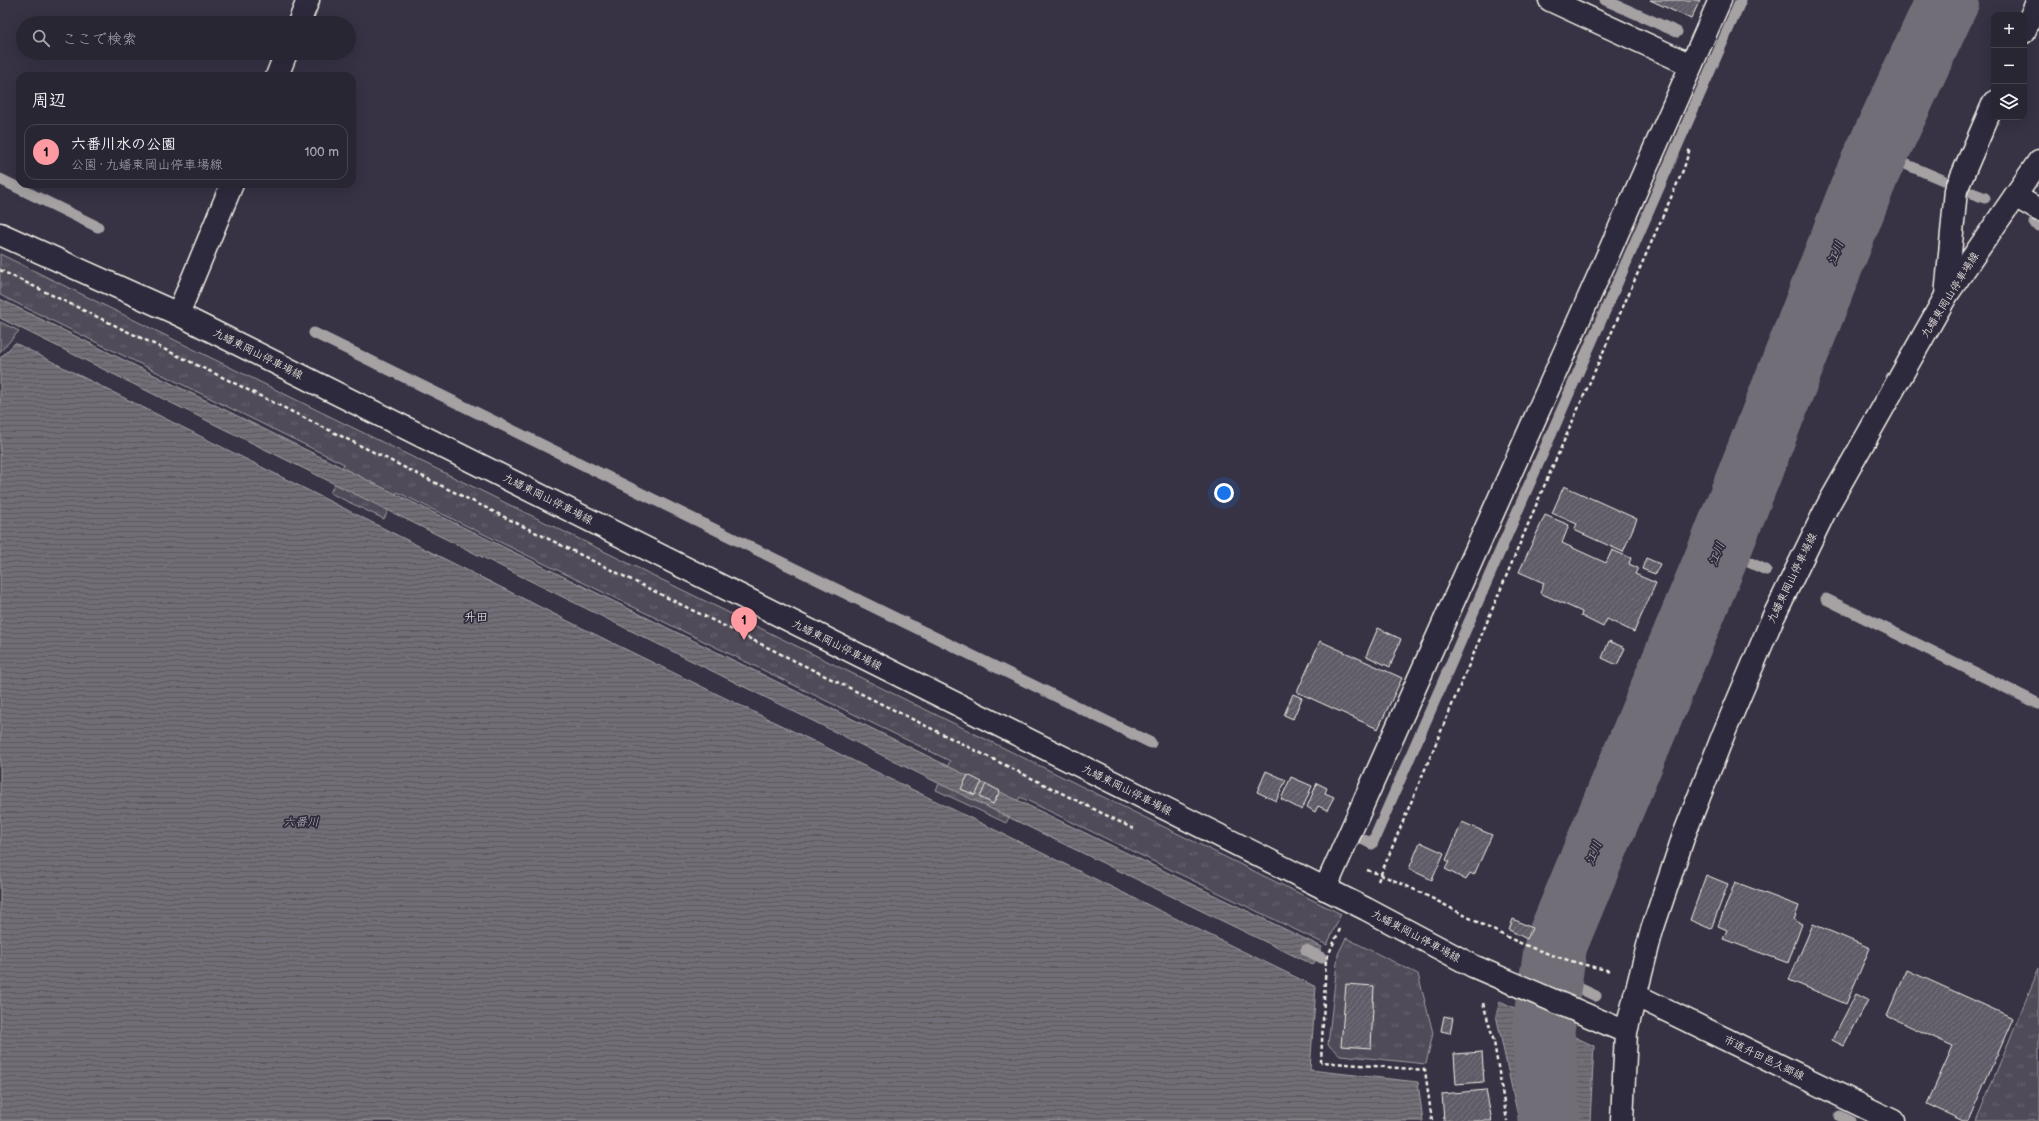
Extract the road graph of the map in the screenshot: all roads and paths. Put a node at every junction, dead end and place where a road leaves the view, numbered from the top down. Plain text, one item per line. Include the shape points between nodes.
1 (308, 0) edge
2 (1550, 0) edge
3 (1720, 0) edge
4 (2038, 0) edge
5 (302, 16) edge
6 (2027, 25) edge
7 (283, 60) edge
8 (1691, 65) junction
9 (279, 72) edge
10 (1991, 109) edge
11 (1691, 142) dead end
12 (2039, 161) edge
13 (230, 188) edge
14 (2015, 196) junction
15 (2039, 210) edge
16 (0, 234) edge
17 (0, 270) edge
18 (1946, 296) junction
19 (178, 314) junction
20 (1137, 830) dead end
21 (1338, 860) junction
22 (1381, 875) junction
23 (1325, 889) junction
24 (1359, 906) junction
25 (1473, 966) junction
26 (1637, 987) junction
27 (1626, 1032) junction
28 (1432, 1121) edge
29 (1507, 1121) edge
30 (1622, 1121) edge
31 (1892, 1121) edge

1 - 5 main road
2 - 8 main road
3 - 8 main road
4 - 6 main road
7 - 9 main road
8 - 21 main road
10 - 18 main road via 1956,190
11 - 22 path via 1684,168 1542,491
12 - 14 main road, 九蟠東岡山停車場線
13 - 19 main road
14 - 15 main road
14 - 18 main road, 九蟠東岡山停車場線
16 - 19 main road, 九蟠東岡山停車場線
17 - 20 path via 226,379
18 - 26 main road, 九蟠東岡山停車場線 via 1826,506 1771,622 1684,835 1652,930
19 - 23 main road, 九蟠東岡山停車場線
21 - 22 path
21 - 23 main road
22 - 24 path
22 - 26 path via 1519,942
23 - 24 main road, 九蟠東岡山停車場線
24 - 25 main road, 九蟠東岡山停車場線
24 - 28 path via 1326,960 1321,1062 1425,1070
25 - 27 main road, 九蟠東岡山停車場線
25 - 29 path via 1494,1042
26 - 27 main road, 九蟠東岡山停車場線
26 - 31 main road, 市道升田邑久郷線
27 - 30 main road, 九蟠東岡山停車場線

